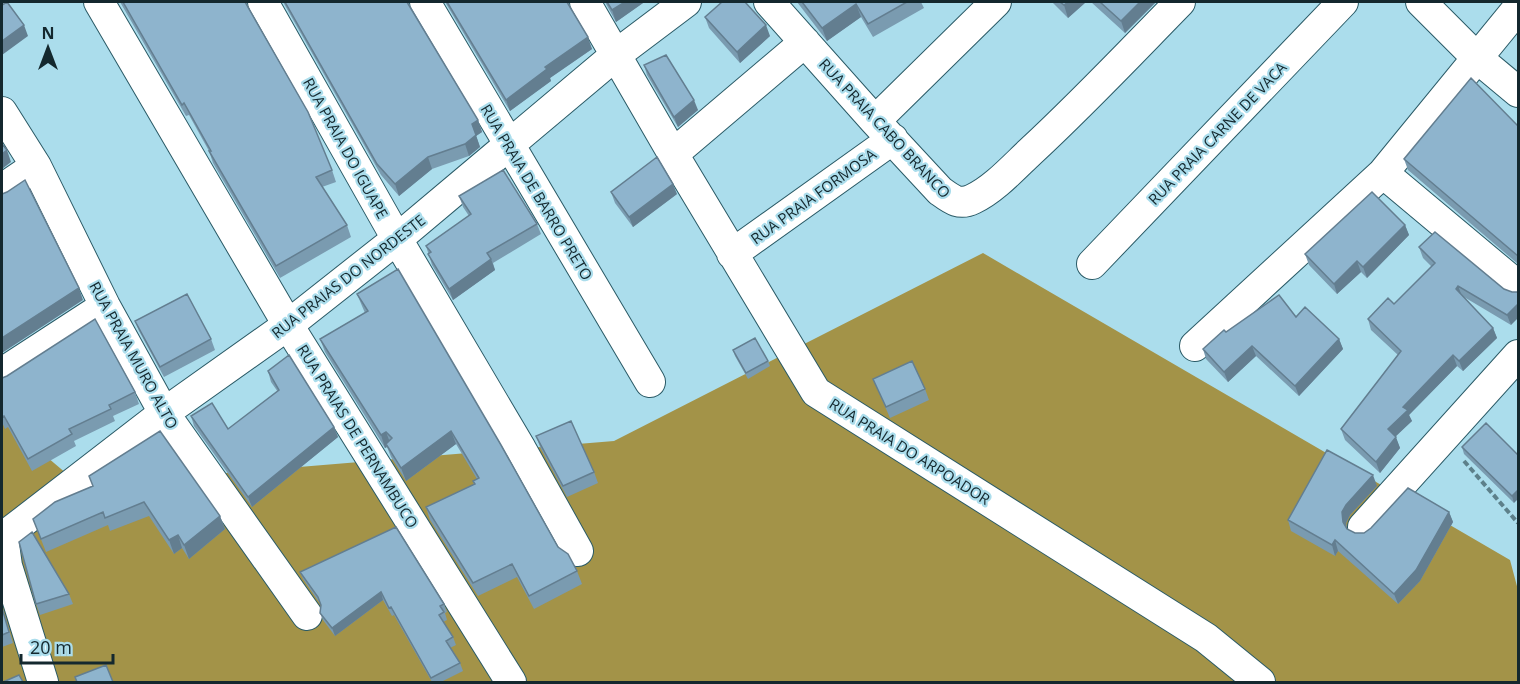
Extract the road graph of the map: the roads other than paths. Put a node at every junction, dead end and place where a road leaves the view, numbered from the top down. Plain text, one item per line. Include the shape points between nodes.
1 (99, 2) edge
2 (263, 2) edge
3 (425, 2) edge
4 (585, 2) edge
5 (686, 2) edge
6 (769, 2) edge
7 (996, 2) edge
8 (1180, 2) edge
9 (1343, 2) edge
10 (1421, 2) edge
11 (1518, 8) edge
12 (805, 42) junction
13 (616, 54) junction
14 (1476, 57) junction
15 (1518, 92) edge
16 (2, 112) edge
17 (884, 130) junction
18 (508, 144) junction
19 (673, 154) junction
20 (36, 166) junction
21 (1383, 173) junction
22 (2, 189) edge
23 (398, 239) junction
24 (732, 254) junction
25 (1092, 264) dead end
26 (1518, 286) edge
27 (105, 306) junction
28 (288, 325) junction
29 (1195, 345) dead end
30 (1518, 355) edge
31 (2, 373) edge
32 (650, 382) dead end
33 (164, 413) junction
34 (1363, 527) dead end
35 (2, 537) edge
36 (578, 551) dead end
37 (307, 615) dead end
38 (43, 682) edge
39 (511, 682) edge
40 (1260, 682) edge

1 - 28 street, RUA PRAIAS DE PERNAMBUCO
2 - 23 street, RUA PRAIA DO IGUAPE
3 - 18 street, RUA PRAIA DE BARRO PRETO
4 - 13 street, RUA PRAIA DO ARPOADOR
5 - 13 street, RUA PRAIAS DO NORDESTE
6 - 12 street, RUA PRAIA CABO BRANCO
7 - 17 street, RUA PRAIA FORMOSA
8 - 17 street, RUA PRAIA CABO BRANCO via 1067,118 972,200 952,200 940,191
9 - 25 street, RUA PRAIA CARNE DE VACA
10 - 14 street
11 - 14 street
12 - 17 street, RUA PRAIA CABO BRANCO
12 - 19 street
13 - 18 street, RUA PRAIAS DO NORDESTE
13 - 19 street, RUA PRAIA DO ARPOADOR
14 - 15 street
14 - 21 street
16 - 20 street, RUA PRAIA MURO ALTO
17 - 24 street, RUA PRAIA FORMOSA
18 - 23 street, RUA PRAIAS DO NORDESTE
18 - 32 street, RUA PRAIA DE BARRO PRETO
19 - 24 street, RUA PRAIA DO ARPOADOR
20 - 22 street
20 - 27 street, RUA PRAIA MURO ALTO
21 - 26 street
21 - 29 street
23 - 28 street, RUA PRAIAS DO NORDESTE
23 - 36 street, RUA PRAIA DO IGUAPE
24 - 40 street, RUA PRAIA DO ARPOADOR via 816,392 1206,638
27 - 31 street
27 - 33 street, RUA PRAIA MURO ALTO
28 - 33 street, RUA PRAIAS DO NORDESTE
28 - 39 street, RUA PRAIAS DE PERNAMBUCO
30 - 34 street
33 - 35 street, RUA PRAIAS DO NORDESTE
33 - 37 street, RUA PRAIA MURO ALTO
35 - 38 street via 7,566

